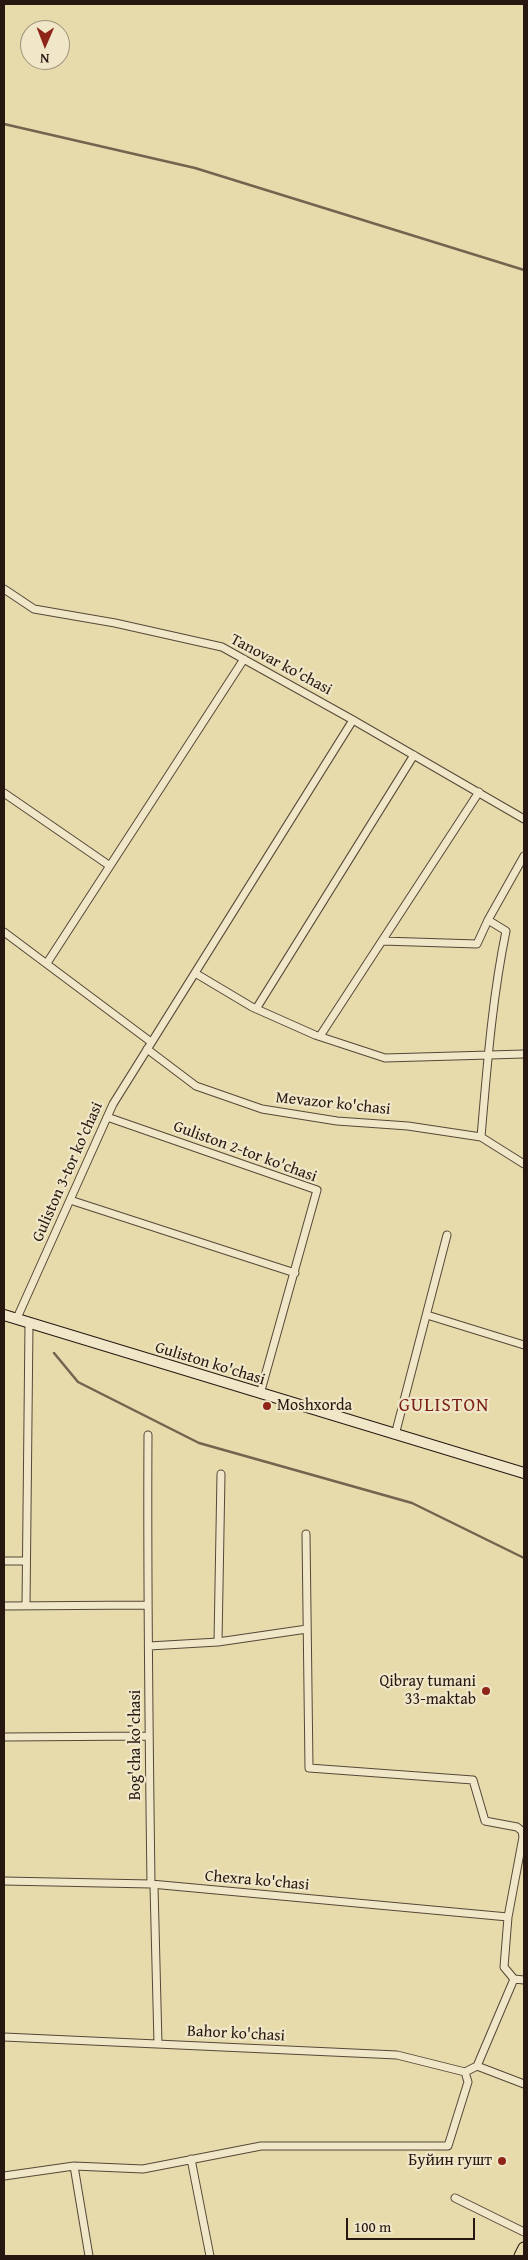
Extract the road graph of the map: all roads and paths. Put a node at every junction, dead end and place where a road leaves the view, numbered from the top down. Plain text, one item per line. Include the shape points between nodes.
1 (4, 589) edge
2 (244, 659) junction
3 (353, 720) junction
4 (414, 755) junction
5 (479, 792) junction
6 (4, 793) edge
7 (524, 819) edge
8 (524, 856) edge
9 (110, 866) junction
10 (488, 920) junction
11 (4, 932) edge
12 (382, 941) junction
13 (47, 963) junction
14 (195, 974) junction
15 (256, 1010) junction
16 (320, 1036) junction
17 (149, 1046) junction
18 (524, 1054) edge
19 (488, 1056) junction
20 (107, 1118) junction
21 (481, 1137) junction
22 (524, 1154) edge
23 (521, 1162) edge
24 (70, 1200) junction
25 (447, 1235) dead end
26 (295, 1273) junction
27 (4, 1315) edge
28 (427, 1315) junction
29 (17, 1318) junction
30 (29, 1324) junction
31 (524, 1345) edge
32 (260, 1394) junction
33 (148, 1435) dead end
34 (395, 1435) junction
35 (524, 1473) edge
36 (221, 1474) dead end
37 (306, 1534) dead end
38 (4, 1562) edge
39 (26, 1562) junction
40 (147, 1605) junction
41 (4, 1606) edge
42 (26, 1606) junction
43 (307, 1629) junction
44 (218, 1642) junction
45 (149, 1646) junction
46 (149, 1736) junction
47 (4, 1737) edge
48 (4, 1881) edge
49 (152, 1885) junction
50 (508, 1917) junction
51 (514, 1979) junction
52 (524, 1980) edge
53 (4, 2037) edge
54 (158, 2044) junction
55 (477, 2066) junction
56 (465, 2072) junction
57 (524, 2084) edge
58 (191, 2159) junction
59 (74, 2166) junction
60 (4, 2176) edge
61 (455, 2198) dead end
62 (524, 2232) edge
63 (524, 2248) edge
64 (89, 2256) edge
65 (210, 2256) edge
66 (520, 2256) edge

1 - 2 street, Tanovar ko'chasi via 34,608 222,647
2 - 3 street, Tanovar ko'chasi
2 - 9 street
3 - 4 street, Tanovar ko'chasi
3 - 14 street, Guliston 3-tor ko'chasi
4 - 5 street, Tanovar ko'chasi
4 - 15 street
5 - 7 street, Tanovar ko'chasi
5 - 12 street
6 - 9 street
8 - 10 street
9 - 13 street
10 - 12 street via 477,944
10 - 19 street via 506,931 497,972
11 - 13 street, Mevazor ko'chasi
12 - 16 street
13 - 17 street, Mevazor ko'chasi
14 - 15 street
14 - 17 street, Guliston 3-tor ko'chasi
15 - 16 street
16 - 19 street via 385,1058
17 - 20 street, Guliston 3-tor ko'chasi
17 - 21 street, Mevazor ko'chasi via 196,1086 262,1110
18 - 19 street
19 - 21 street
20 - 24 street, Guliston 3-tor ko'chasi
20 - 26 street, Guliston 2-tor ko'chasi via 317,1190
21 - 23 street, Mevazor ko'chasi
22 - 23 street
24 - 26 street
24 - 29 street, Guliston 3-tor ko'chasi
25 - 28 street
26 - 32 street, Guliston 2-tor ko'chasi
27 - 29 main road, Guliston ko'chasi
28 - 31 street
28 - 34 street
29 - 30 main road, Guliston ko'chasi
30 - 32 main road, Guliston ko'chasi
30 - 39 street
32 - 34 main road, Guliston ko'chasi
33 - 40 street, Bog'cha ko'chasi
34 - 35 main road, Guliston ko'chasi
36 - 44 street
37 - 43 street
38 - 39 street
39 - 42 street
40 - 42 street
40 - 45 street, Bog'cha ko'chasi
41 - 42 street
43 - 44 street
43 - 50 street via 309,1768 473,1780 485,1821 522,1831
44 - 45 street
45 - 46 street, Bog'cha ko'chasi
46 - 47 street
46 - 49 street, Bog'cha ko'chasi
48 - 49 street, Chexra ko'chasi
49 - 50 street, Chexra ko'chasi
49 - 54 street, Bog'cha ko'chasi
50 - 51 street via 504,1967
51 - 52 street
51 - 55 street
53 - 54 street, Bahor ko'chasi
54 - 56 street, Bahor ko'chasi via 397,2055
55 - 56 street
55 - 57 street
56 - 58 street via 468,2082 448,2146 261,2146
58 - 59 street via 143,2169
58 - 65 street
59 - 60 street
59 - 64 street
61 - 62 street
63 - 66 highway

